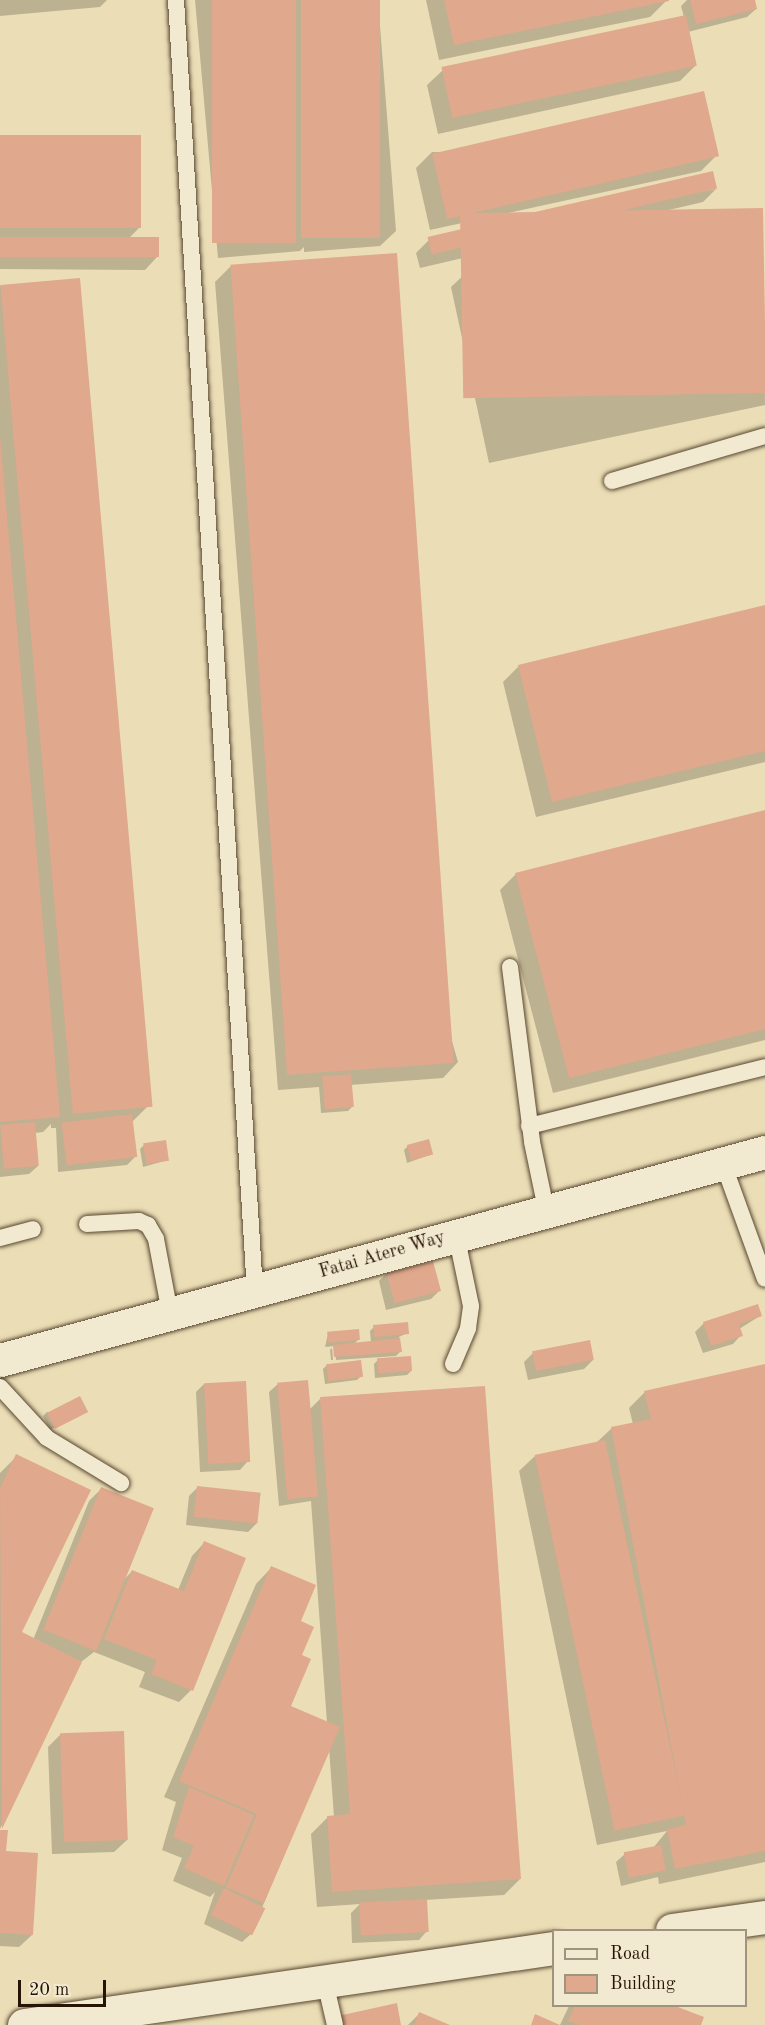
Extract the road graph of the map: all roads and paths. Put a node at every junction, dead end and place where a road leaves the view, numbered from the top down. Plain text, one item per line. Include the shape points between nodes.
1 (176, 0) edge
2 (765, 436) edge
3 (612, 481) dead end
4 (510, 967) dead end
5 (765, 1067) edge
6 (529, 1126) junction
7 (765, 1152) edge
8 (723, 1163) junction
9 (546, 1209) junction
10 (87, 1224) dead end
11 (33, 1229) dead end
12 (456, 1234) junction
13 (0, 1238) edge
14 (765, 1279) edge
15 (255, 1291) junction
16 (170, 1313) junction
17 (0, 1360) edge
18 (453, 1364) dead end
19 (0, 1387) edge
20 (121, 1483) dead end
21 (765, 1917) edge
22 (679, 1929) edge
23 (552, 1948) edge
24 (324, 1982) junction
25 (24, 2025) edge
26 (335, 2025) edge

1 - 15 lane
2 - 3 lane
4 - 6 lane
5 - 6 lane
6 - 9 lane
7 - 8 street, Fatai Atere Way
8 - 9 street, Fatai Atere Way
8 - 14 lane
9 - 12 street, Fatai Atere Way
10 - 16 lane via 139,1221 148,1225 156,1239
11 - 13 lane
12 - 15 street, Fatai Atere Way
12 - 18 lane via 471,1306 468,1328
15 - 16 street, Fatai Atere Way
16 - 17 street, Fatai Atere Way
19 - 20 lane via 47,1438
21 - 22 street
23 - 24 street
24 - 25 street
24 - 26 lane

